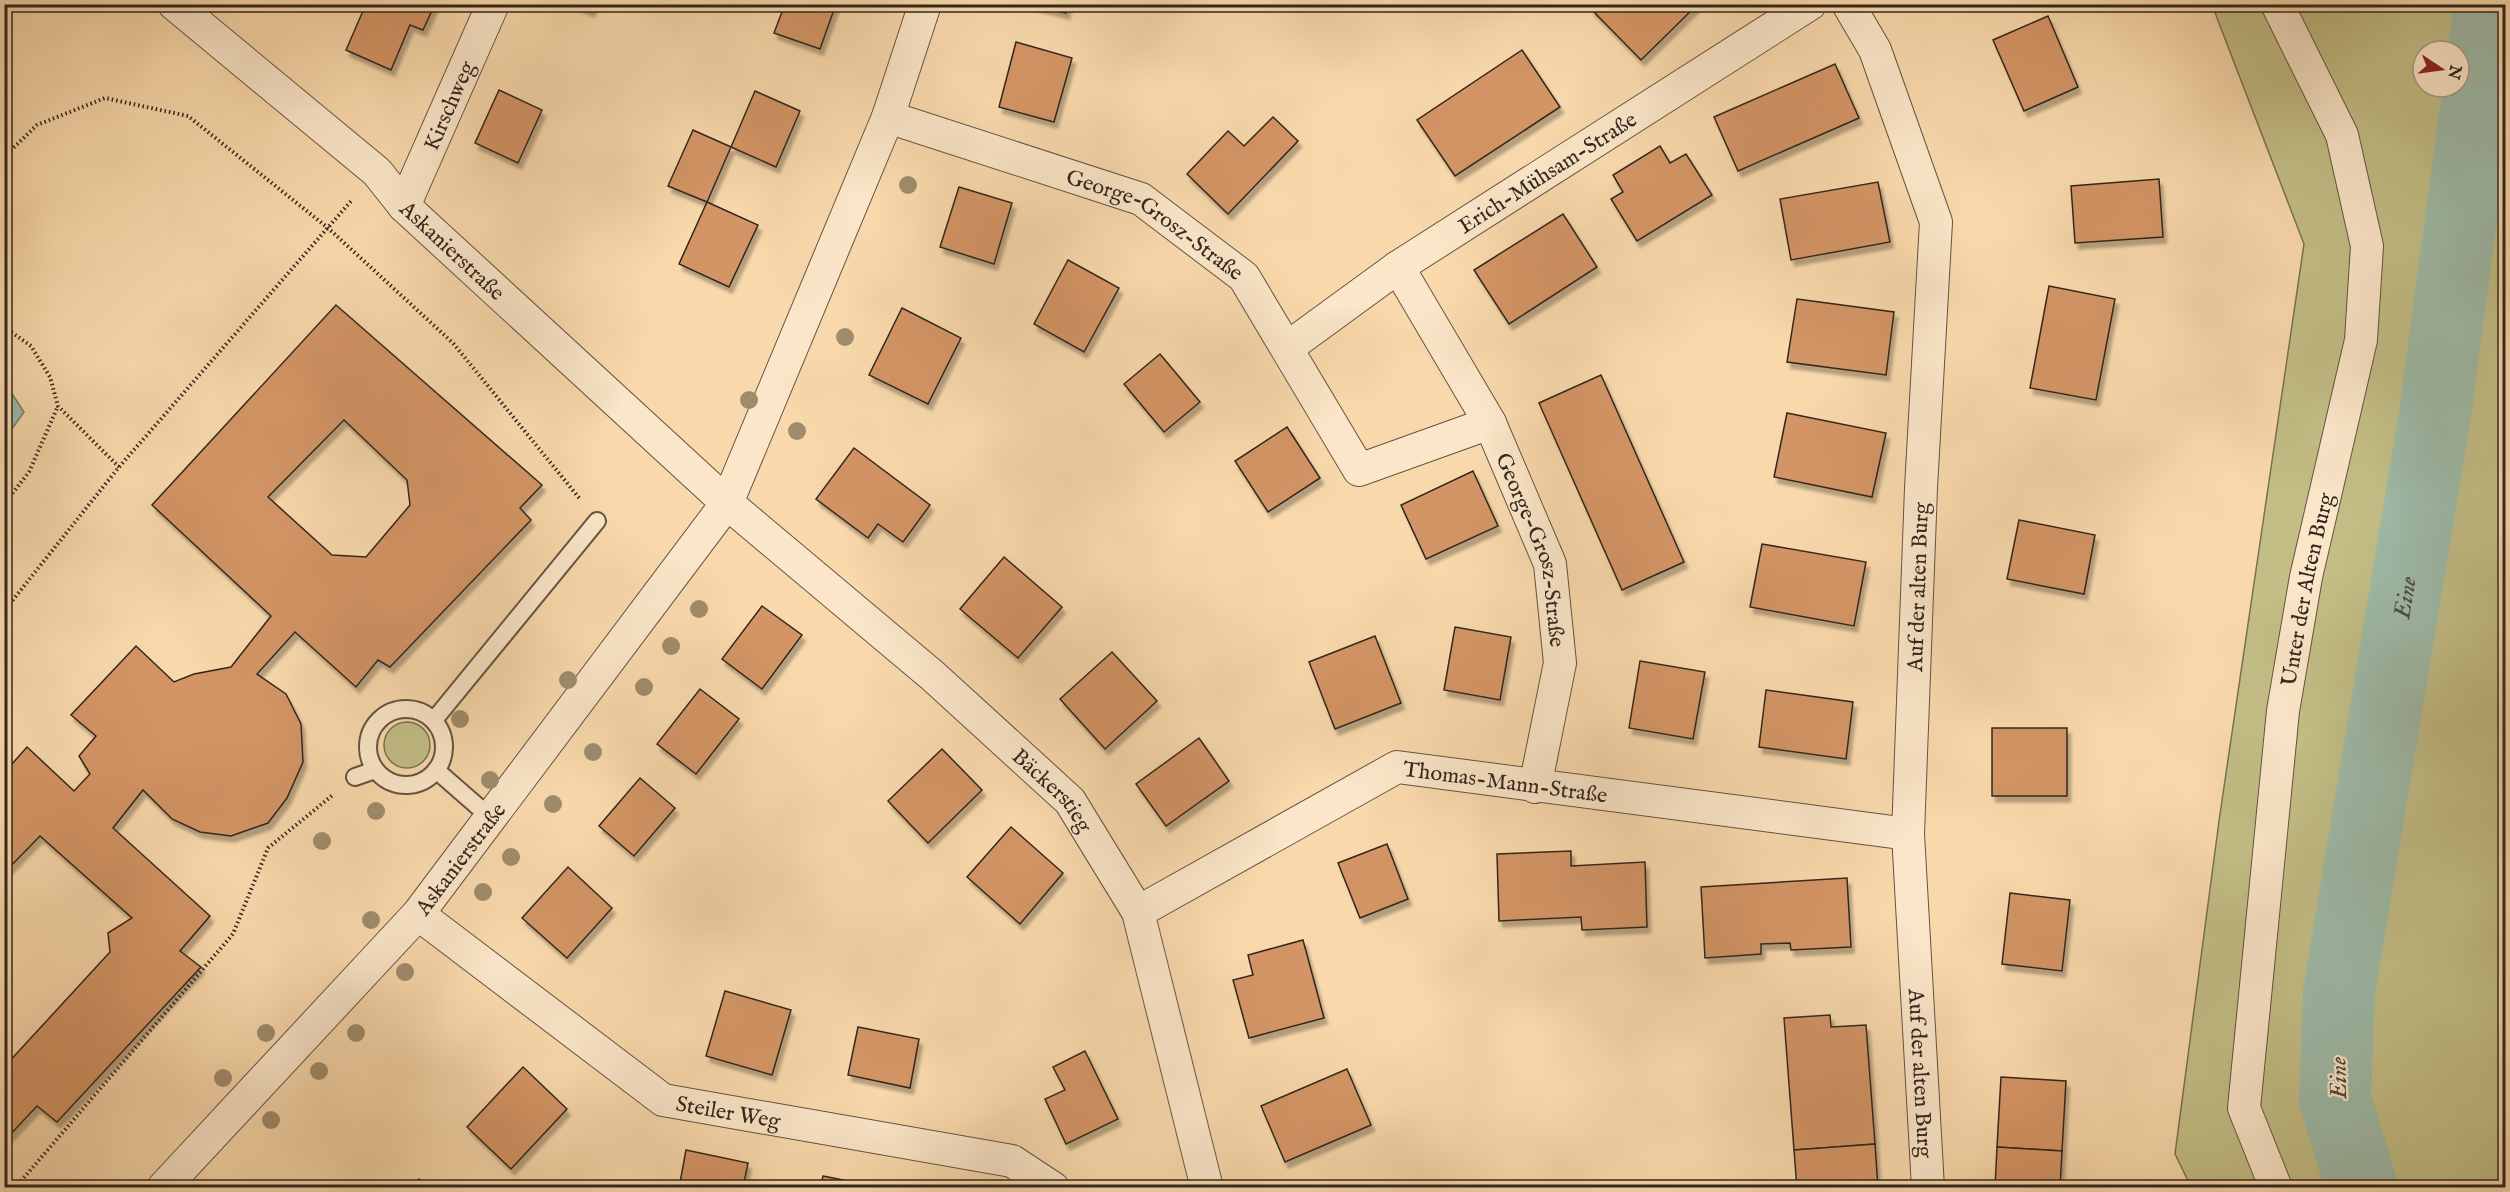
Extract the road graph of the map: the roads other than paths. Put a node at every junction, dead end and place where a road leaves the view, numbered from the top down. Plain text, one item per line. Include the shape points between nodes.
1 (174, 4) edge
2 (493, 4) edge
3 (925, 4) edge
4 (1810, 4) edge
5 (1848, 4) edge
6 (2277, 4) edge
7 (888, 117) junction
8 (404, 206) junction
9 (1398, 267) junction
10 (1287, 348) junction
11 (1490, 423) junction
12 (727, 503) junction
13 (597, 521) road end
14 (434, 720) junction
15 (375, 770) junction
16 (436, 770) junction
17 (355, 777) road end
18 (1535, 787) junction
19 (490, 818) junction
20 (1908, 834) junction
21 (1138, 912) junction
22 (418, 914) junction
23 (179, 1182) edge
24 (1053, 1188) edge
25 (1207, 1188) edge
26 (1928, 1188) edge
27 (2276, 1188) edge

1 - 8 street, Askanierstraße via 376,172
2 - 8 street, Kirschweg
3 - 7 street, Askanierstraße
4 - 9 street, Erich-Mühsam-Straße
5 - 20 street, Auf der alten Burg via 1875,50 1936,222
6 - 27 street, Unter der Alten Burg via 2342,135 2367,246 2361,340 2306,577 2283,711 2244,1108
7 - 10 street, George-Grosz-Straße via 1142,199 1244,277
7 - 12 street, Askanierstraße
8 - 12 street, Askanierstraße
9 - 10 street, Erich-Mühsam-Straße
9 - 11 street, George-Grosz-Straße
10 - 11 street, George-Grosz-Straße via 1359,470
11 - 18 street, George-Grosz-Straße via 1550,564 1560,663
12 - 19 street, Askanierstraße
12 - 21 street, Bäckerstieg via 933,676 1070,801
13 - 14 lane
14 - 15 lane via 423,712 406,708 390,712 376,722 368,738 368,755
14 - 16 lane via 444,744
15 - 16 lane via 385,780 413,784
15 - 17 lane
16 - 19 lane
18 - 20 street, Thomas-Mann-Straße
18 - 21 street, Thomas-Mann-Straße via 1397,767
19 - 22 street, Askanierstraße
20 - 26 street, Auf der alten Burg
21 - 25 street, Bäckerstieg
22 - 23 street, Askanierstraße
22 - 24 street, Steiler Weg via 663,1100 1012,1161

